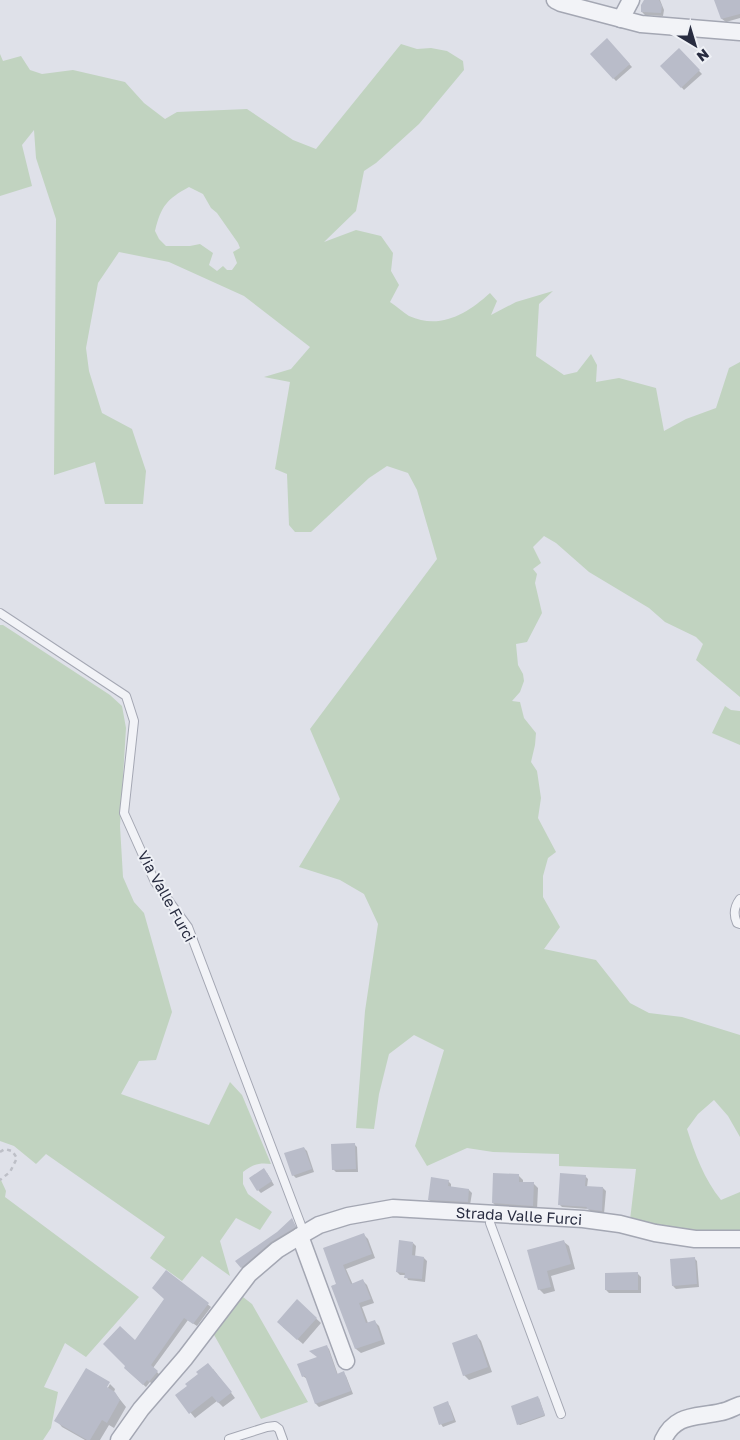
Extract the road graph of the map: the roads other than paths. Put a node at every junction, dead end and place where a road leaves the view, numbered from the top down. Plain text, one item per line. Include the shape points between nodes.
1 (556, 0) edge
2 (631, 0) edge
3 (620, 19) junction
4 (740, 32) edge
5 (0, 613) edge
6 (740, 899) edge
7 (740, 924) edge
8 (491, 1214) junction
9 (302, 1234) junction
10 (740, 1239) edge
11 (346, 1361) dead end
12 (740, 1405) edge
13 (561, 1414) dead end
14 (229, 1439) edge
15 (120, 1440) edge
16 (283, 1440) edge
17 (663, 1440) edge

1 - 3 street
2 - 3 street
3 - 4 street via 641,24
5 - 9 lane, Via Valle Furci via 126,696 134,721 124,814 156,882 188,928
6 - 7 lane via 734,914
8 - 9 street, Strada Valle Furci via 393,1208 348,1216 318,1225
8 - 10 street, Strada Valle Furci via 583,1219 655,1233
8 - 13 lane via 490,1223
9 - 11 street
9 - 15 street, Strada Valle Furci via 249,1274
12 - 17 street via 723,1412 685,1418 671,1428
14 - 16 lane via 275,1426

